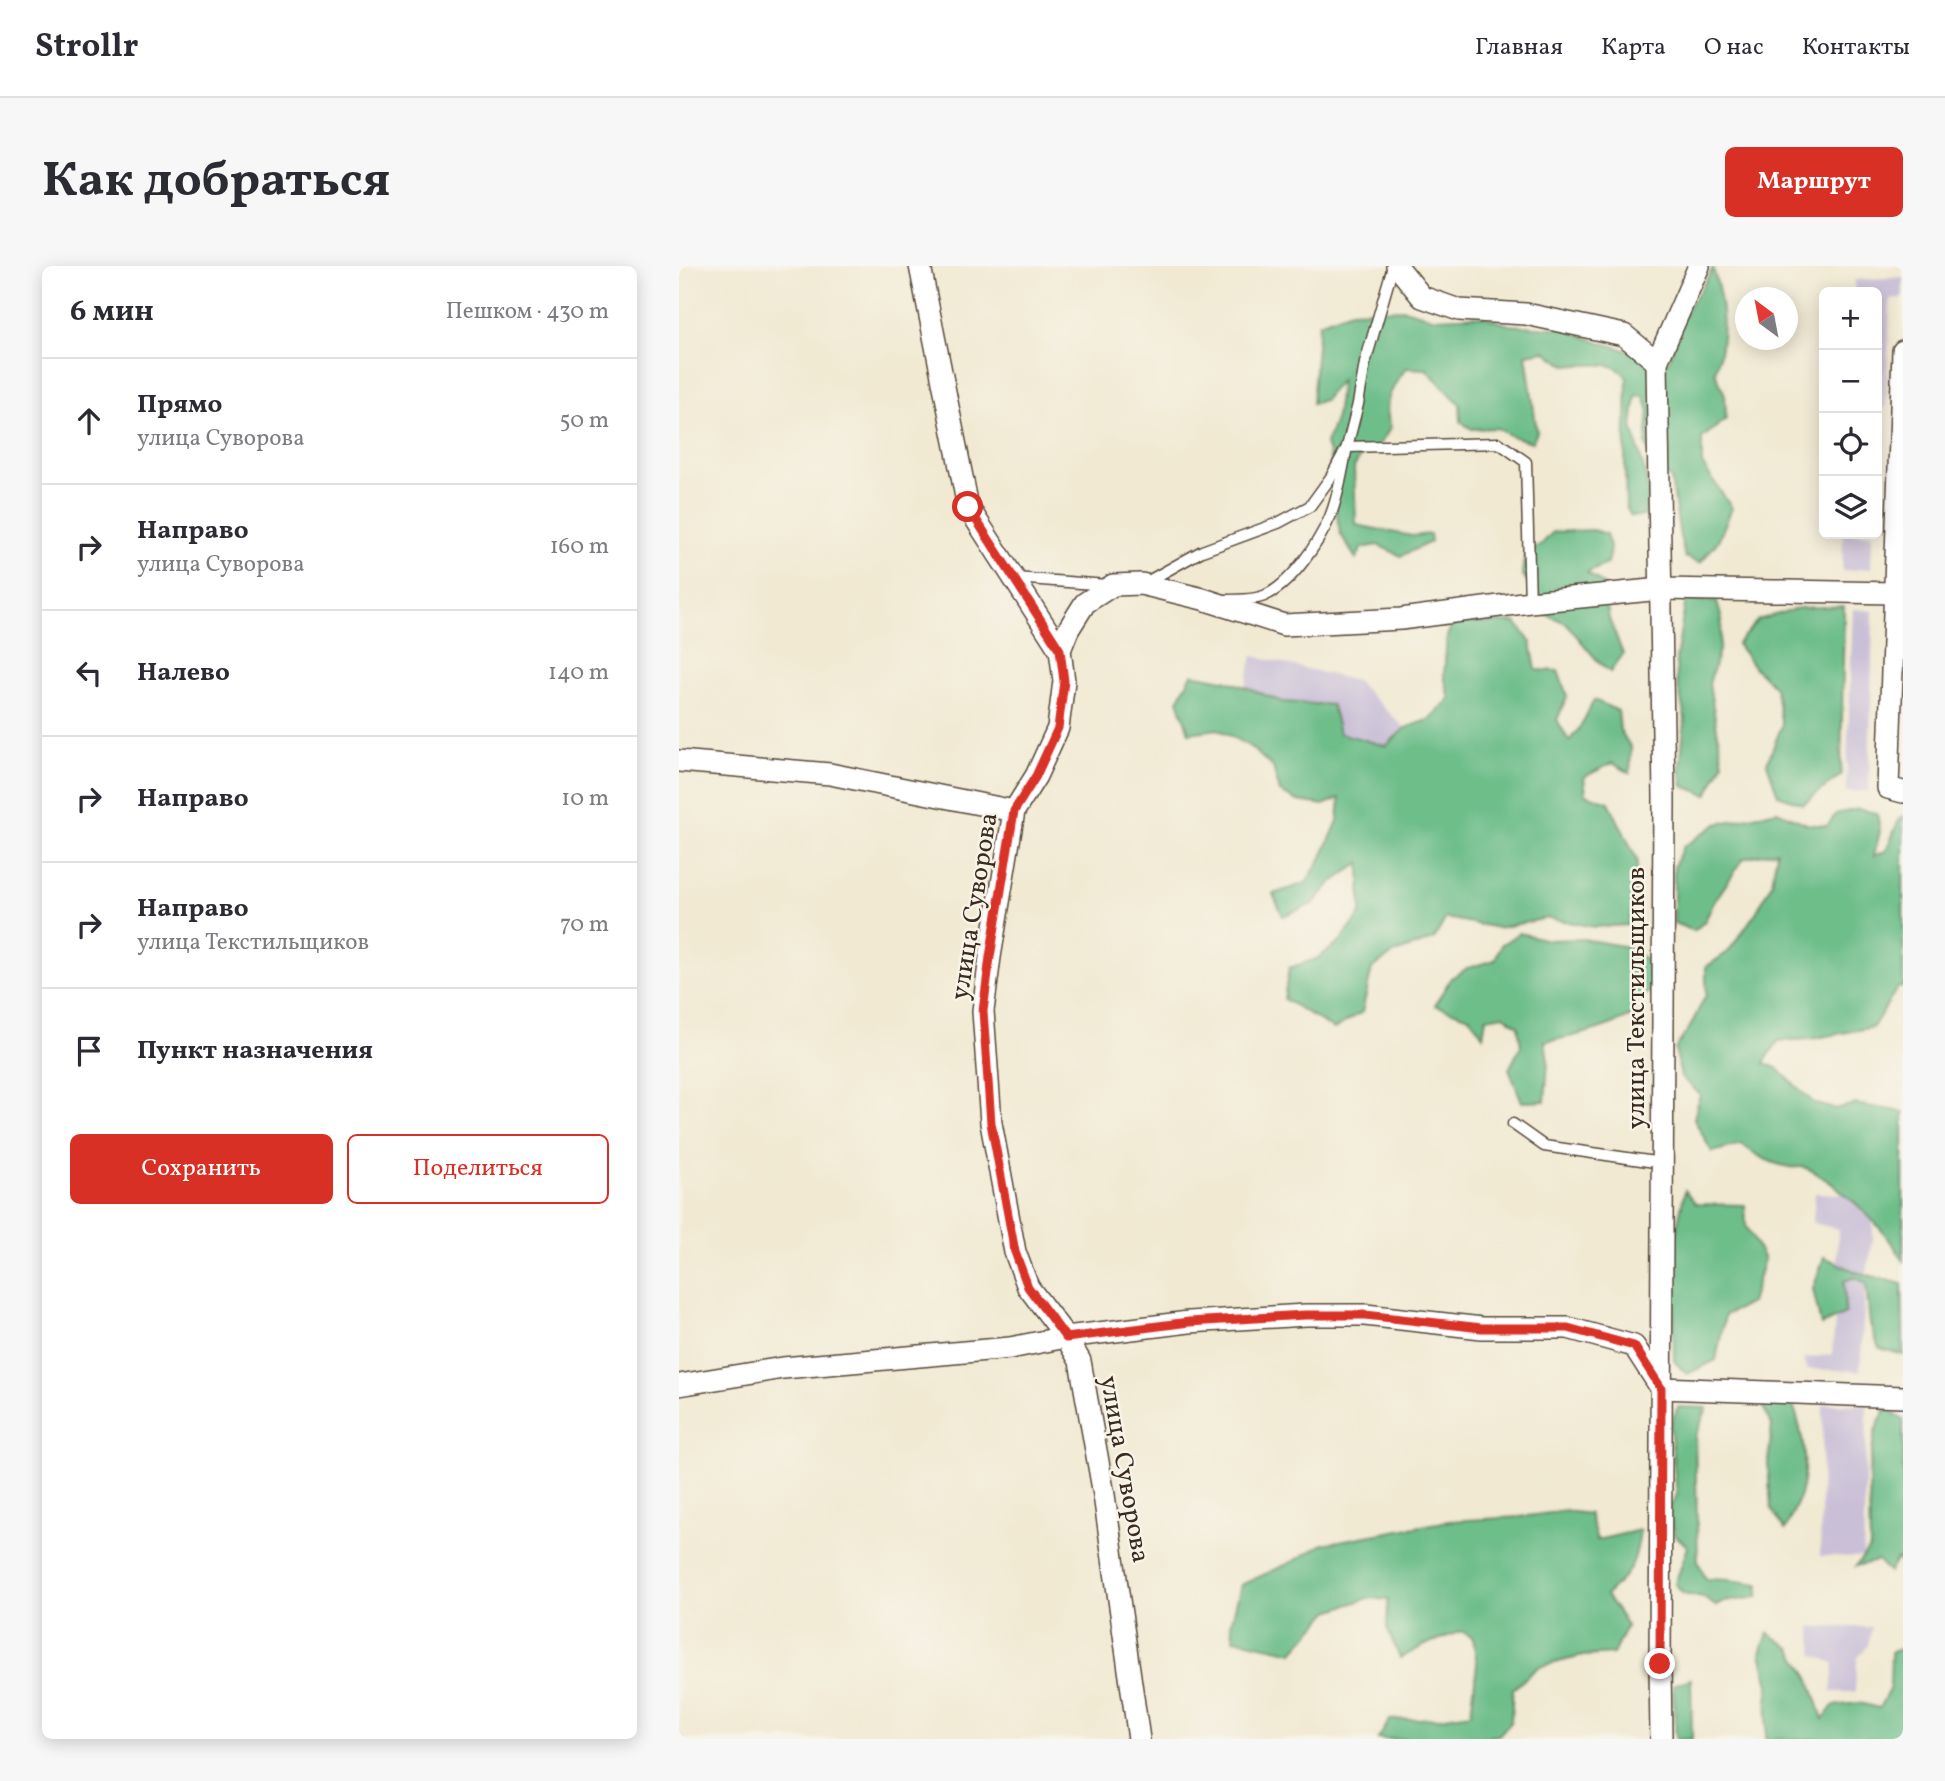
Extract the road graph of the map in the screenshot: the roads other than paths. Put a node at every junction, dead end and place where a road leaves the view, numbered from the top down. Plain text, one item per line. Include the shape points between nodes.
1 (920, 266) edge
2 (1395, 266) edge
3 (1699, 266) edge
4 (1903, 351) edge
5 (1657, 362) junction
6 (1347, 447) junction
7 (1013, 578) junction
8 (1141, 584) junction
9 (1113, 585) junction
10 (1661, 589) junction
11 (1898, 594) edge
12 (1203, 599) junction
13 (1530, 602) junction
14 (1060, 650) junction
15 (679, 761) edge
16 (1903, 792) edge
17 (1014, 811) junction
18 (1513, 1124) dead end
19 (1662, 1163) junction
20 (1066, 1338) junction
21 (679, 1385) edge
22 (1661, 1388) junction
23 (1903, 1397) edge
24 (1139, 1739) edge
25 (1661, 1739) edge

1 - 7 street, улица Суворова via 968,507
2 - 5 street via 1422,297 1459,310 1526,314 1624,335
2 - 6 lane via 1365,363
3 - 5 street, улица Текстильщиков
4 - 11 street
5 - 10 street, улица Текстильщиков
6 - 8 lane via 1310,506 1202,551
6 - 12 lane via 1329,518 1304,562 1284,584 1263,596
6 - 13 lane via 1499,443 1526,462
7 - 9 lane
7 - 14 street, улица Суворова
8 - 9 street
8 - 12 street
9 - 14 street via 1085,603
10 - 11 street
10 - 13 street
10 - 19 street, улица Текстильщиков
11 - 16 street via 1888,788
12 - 13 street via 1284,625 1401,620
14 - 17 street, улица Суворова via 1064,681 1058,728
15 - 17 street via 831,774
17 - 20 street, улица Суворова via 983,1011 991,1123 1015,1252 1028,1287
18 - 19 lane via 1544,1146
19 - 22 street, улица Текстильщиков
20 - 21 street via 1010,1348 783,1368
20 - 22 street via 1189,1322 1305,1315 1365,1315 1482,1328 1568,1328 1634,1346
20 - 24 street, улица Суворова via 1080,1361
22 - 23 street
22 - 25 street, улица Текстильщиков

